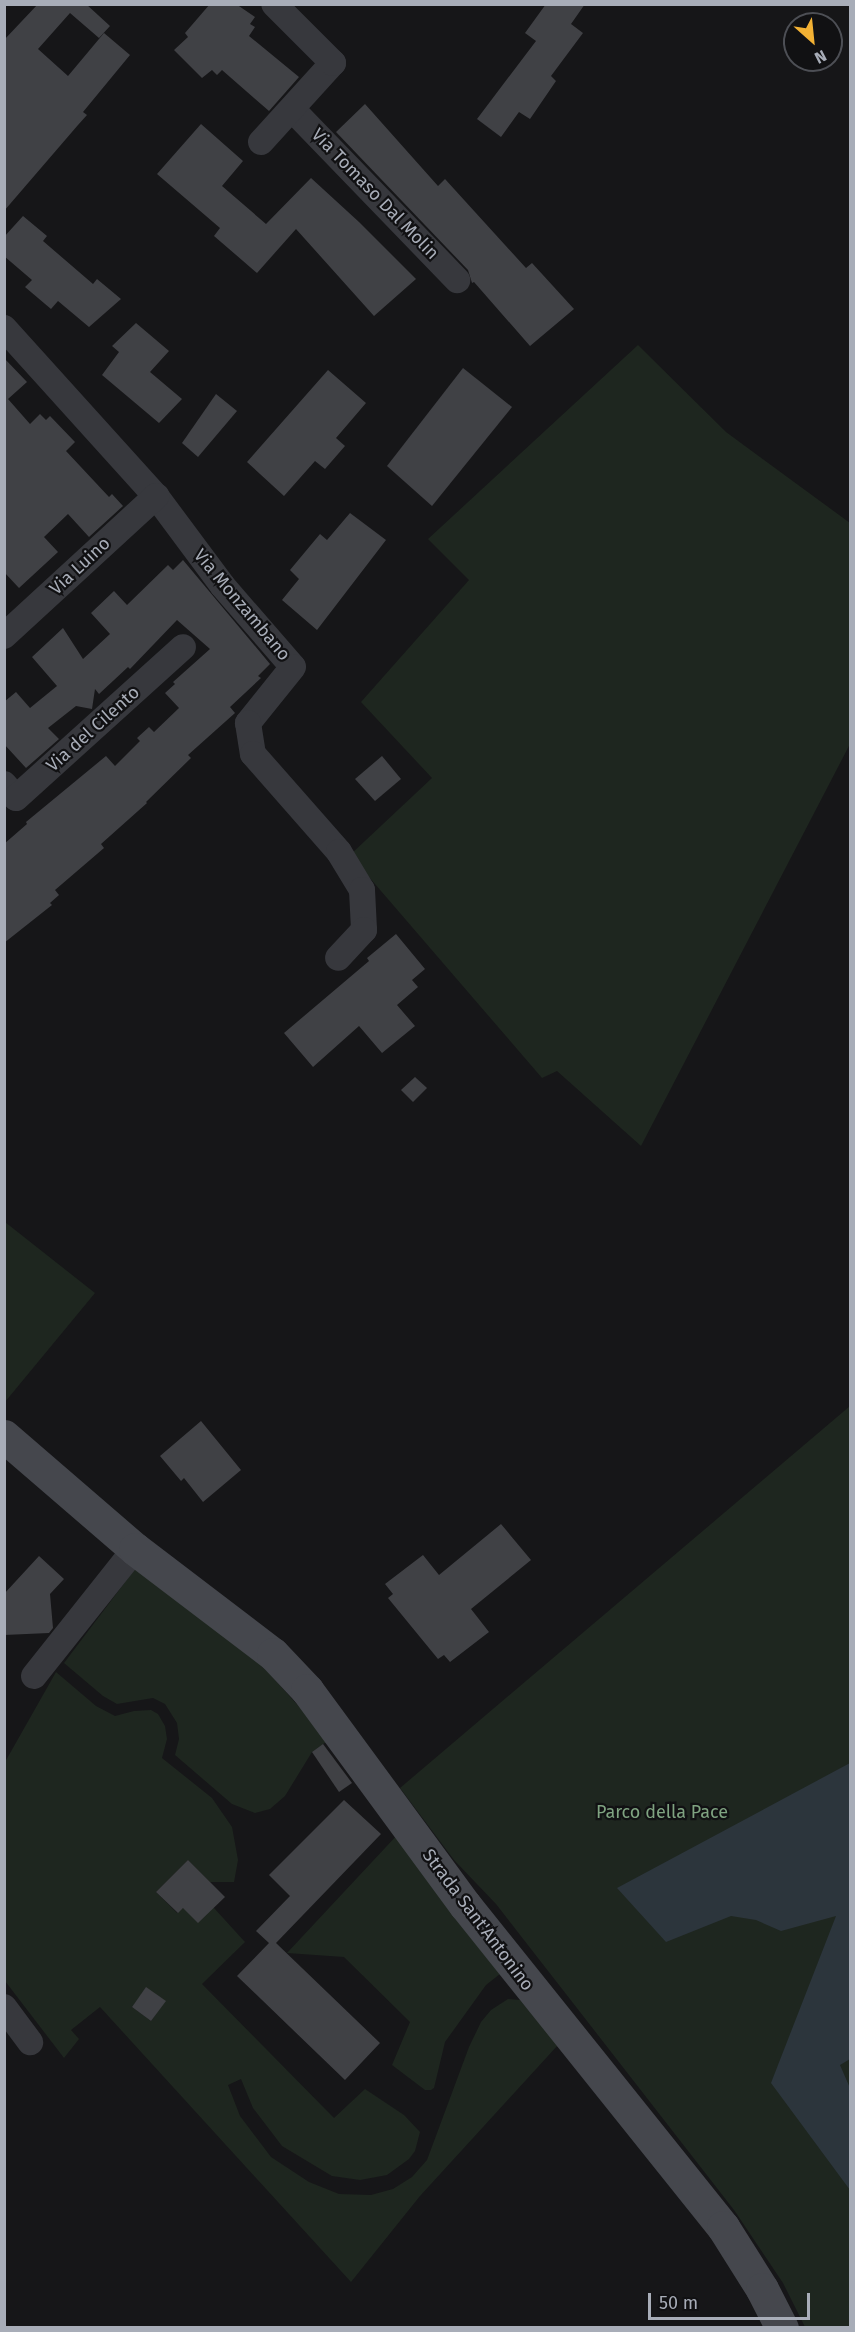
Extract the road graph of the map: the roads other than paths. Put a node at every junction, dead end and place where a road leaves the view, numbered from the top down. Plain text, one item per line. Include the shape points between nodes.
1 (274, 4) edge
2 (292, 109) junction
3 (261, 142) dead end
4 (457, 280) dead end
5 (4, 328) edge
6 (156, 496) junction
7 (4, 636) edge
8 (183, 647) dead end
9 (4, 784) edge
10 (338, 958) dead end
11 (4, 1436) edge
12 (135, 1550) junction
13 (34, 1676) dead end
14 (4, 2007) edge
15 (30, 2042) dead end
16 (782, 2328) edge

1 - 2 street via 333,63
2 - 3 street
2 - 4 street, Via Tomaso Dal Molin
5 - 6 street, Via Monzambano
6 - 7 street, Via Luino
6 - 10 street, Via Monzambano via 222,585 293,667 248,723 253,754 339,852 362,890 364,930
8 - 9 street, Via del Cilento via 16,798
11 - 12 main road, Strada Sant'Antonino
12 - 13 street
12 - 16 main road, Strada Sant'Antonino via 273,1654 307,1690 465,1905 723,2227
14 - 15 street

